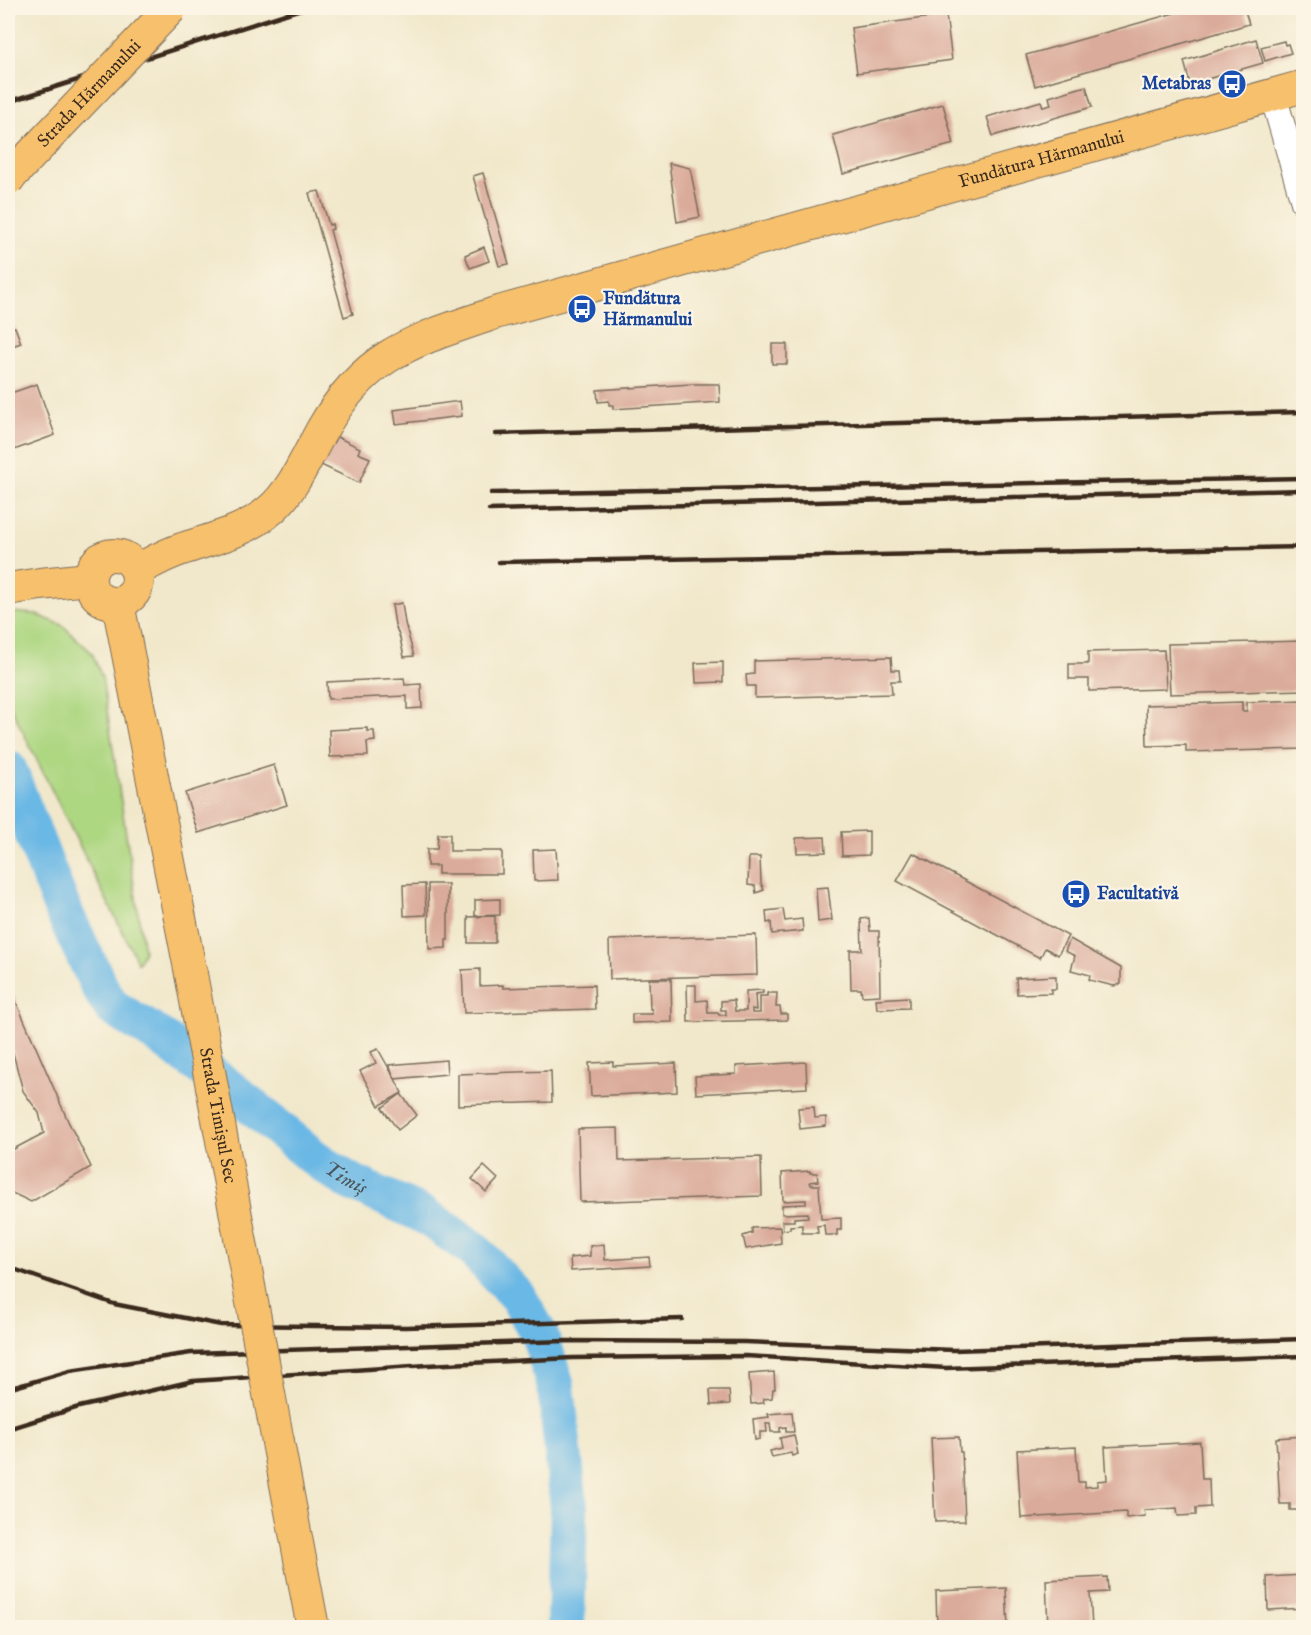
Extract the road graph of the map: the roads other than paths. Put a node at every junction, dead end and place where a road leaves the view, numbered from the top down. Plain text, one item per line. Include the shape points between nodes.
1 (171, 8) edge
2 (1304, 86) edge
3 (1273, 95) junction
4 (8, 179) edge
5 (1304, 202) edge
6 (137, 570) junction
7 (89, 579) junction
8 (8, 590) edge
9 (118, 603) junction
10 (313, 1628) edge

1 - 4 main road, Strada Hărmanului, bridge
2 - 3 main road, Fundătura Hărmanului
3 - 5 street
3 - 6 main road, Fundătura Hărmanului via 495,313 403,347 369,369 344,394 283,497 267,513 236,531 179,550
6 - 7 main road via 126,558 109,555 95,563
6 - 9 main road via 134,593
7 - 8 main road
7 - 9 main road via 99,599
9 - 10 main road, Strada Timișul Sec, bridge

